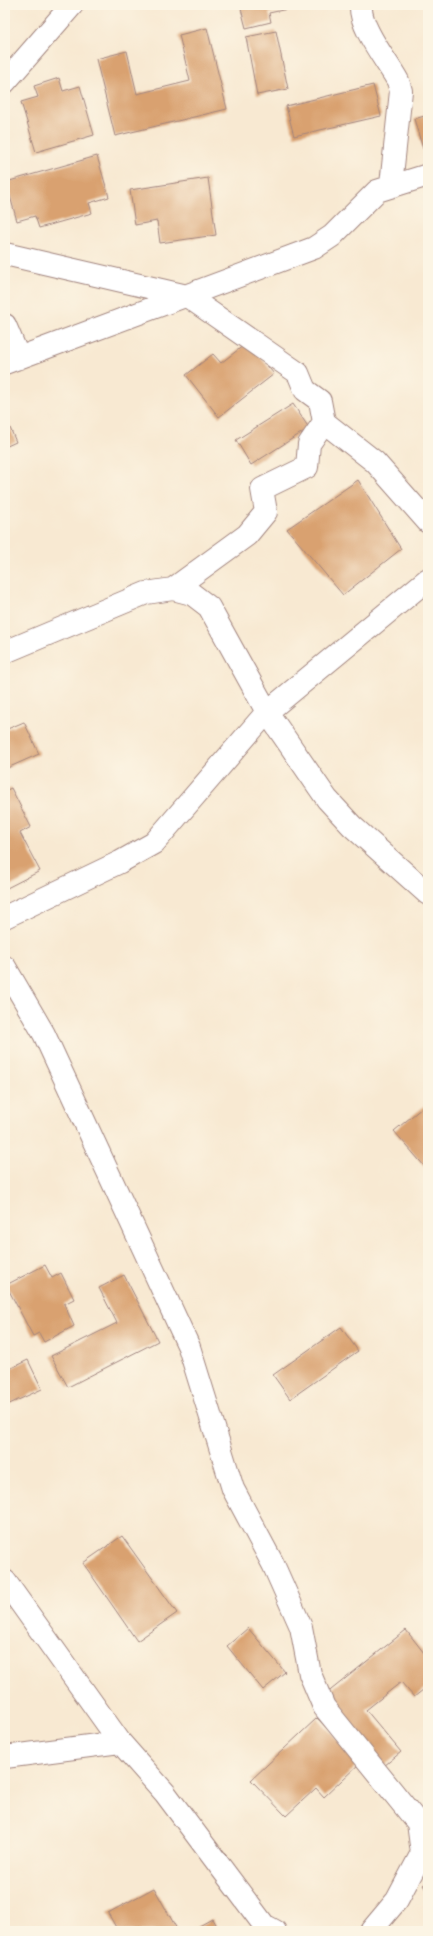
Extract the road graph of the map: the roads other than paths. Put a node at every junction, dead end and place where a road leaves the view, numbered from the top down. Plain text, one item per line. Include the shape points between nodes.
1 (72, 5) edge
2 (361, 5) edge
3 (5, 82) edge
4 (428, 175) edge
5 (391, 185) junction
6 (5, 254) edge
7 (187, 296) junction
8 (5, 325) edge
9 (12, 361) edge
10 (324, 422) junction
11 (428, 522) edge
12 (428, 579) edge
13 (173, 589) junction
14 (5, 652) edge
15 (267, 712) junction
16 (428, 894) edge
17 (5, 917) edge
18 (5, 967) edge
19 (5, 1581) edge
20 (120, 1742) junction
21 (5, 1757) edge
22 (275, 1931) edge
23 (371, 1931) edge

1 - 3 street
2 - 5 street via 360,12 364,24 398,80 401,91
4 - 5 street
5 - 7 street via 377,191 332,236 314,248
6 - 7 street
7 - 9 street
7 - 10 street via 298,373 305,390 320,400
8 - 9 street
10 - 11 street via 375,462
10 - 13 street via 310,444 307,467 262,489 266,512 247,535
12 - 15 street
13 - 14 street via 146,593
13 - 15 street via 192,594 209,607
15 - 16 street via 327,799 352,826
15 - 17 street via 154,843
18 - 23 street via 44,1034 189,1347 233,1489 273,1564 301,1626 310,1674 324,1707 418,1823 422,1853 397,1900
19 - 20 street
20 - 21 street
20 - 22 street via 165,1793 264,1925

